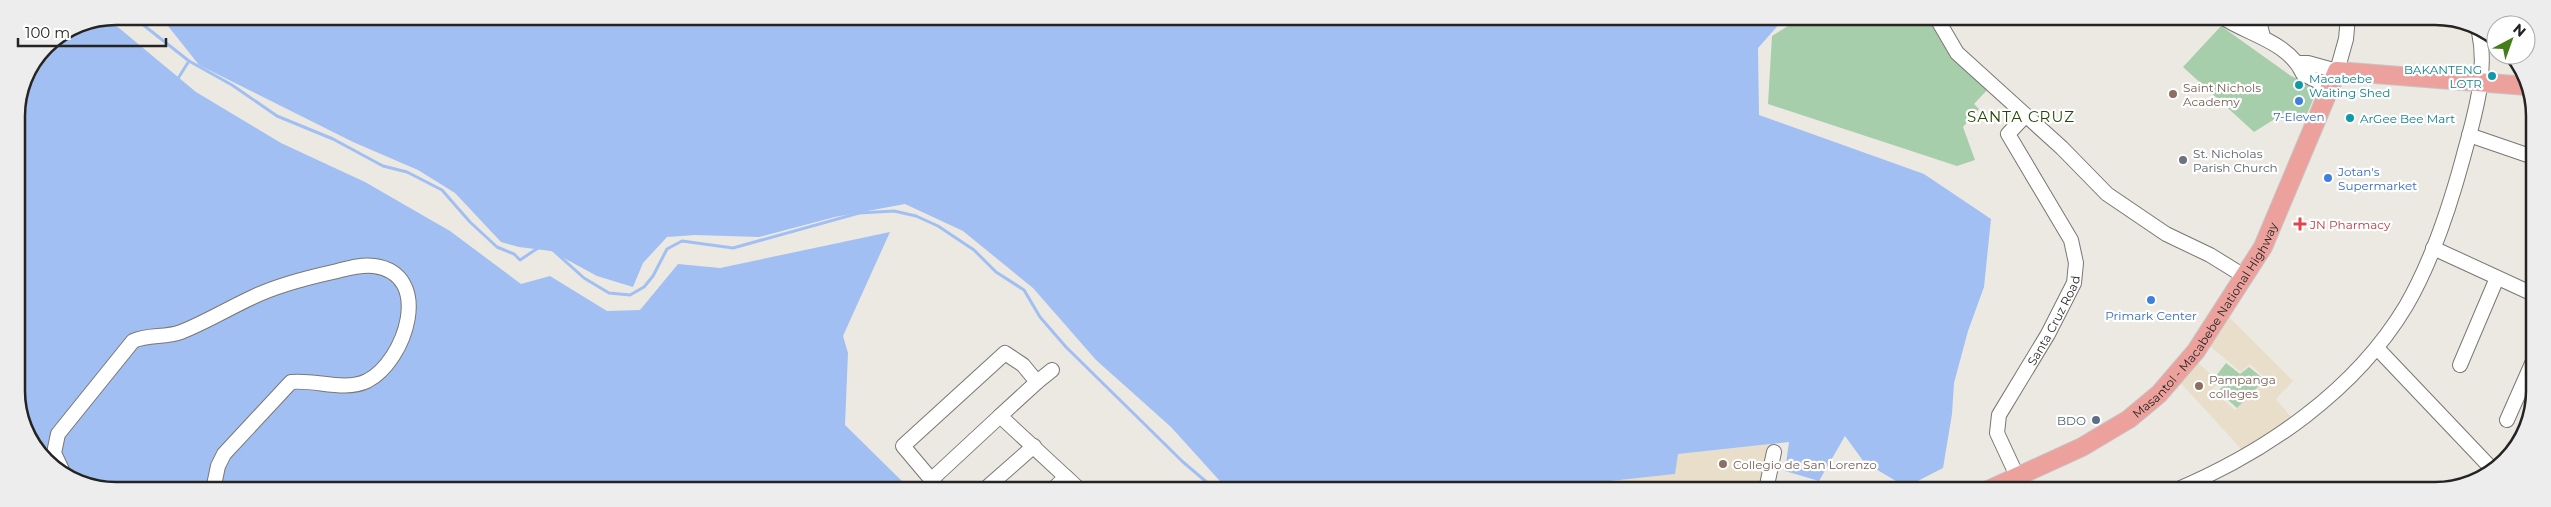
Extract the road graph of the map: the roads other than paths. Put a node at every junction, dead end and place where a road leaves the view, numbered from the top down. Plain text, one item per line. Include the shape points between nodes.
1 (1941, 25) edge
2 (2242, 25) edge
3 (2260, 25) edge
4 (2347, 25) edge
5 (2479, 36) edge
6 (2263, 37) junction
7 (2334, 79) junction
8 (2481, 81) junction
9 (2520, 85) edge
10 (2025, 116) junction
11 (2470, 135) junction
12 (2526, 155) edge
13 (2433, 248) junction
14 (2244, 276) junction
15 (2497, 278) junction
16 (2526, 291) edge
17 (2377, 348) junction
18 (2460, 365) dead end
19 (1052, 370) dead end
20 (2526, 377) edge
21 (1037, 382) junction
22 (1000, 416) junction
23 (2507, 420) dead end
24 (1034, 446) junction
25 (1774, 452) dead end
26 (57, 459) edge
27 (2488, 465) edge
28 (1066, 477) junction
29 (215, 482) edge
30 (933, 482) edge
31 (939, 482) edge
32 (993, 482) edge
33 (1061, 482) edge
34 (1071, 482) edge
35 (1768, 482) edge
36 (2009, 482) edge
37 (2011, 482) edge
38 (2195, 482) edge

1 - 10 street via 1957,53
2 - 6 street
3 - 6 street
4 - 7 street
5 - 8 street
6 - 7 street via 2298,63 2308,62
7 - 8 main road
7 - 14 main road, Masantol - Macabebe National Highway via 2263,247
8 - 9 main road
8 - 11 street
10 - 14 street via 2107,194 2166,234
10 - 36 street, Santa Cruz Road via 2008,134 2071,240 2076,263 2074,284 1999,415 1997,432
11 - 12 street
11 - 13 street
13 - 15 street
13 - 17 street via 2406,306
14 - 37 main road, Masantol - Macabebe National Highway via 2196,351 2159,394 2128,419 2082,447
15 - 16 street
15 - 18 street
17 - 27 street
17 - 38 street via 2312,411 2266,443
19 - 21 street
20 - 23 street
21 - 22 street
21 - 30 street via 1023,365 1005,353 902,446
22 - 24 street
22 - 31 street
24 - 28 street
24 - 32 street
25 - 35 street
26 - 29 street via 54,453 58,434 126,347 139,338 174,334 268,290 360,265 384,268 402,282 408,305 403,341 379,372 366,381 353,384 291,382 224,454
28 - 33 street
28 - 34 street

